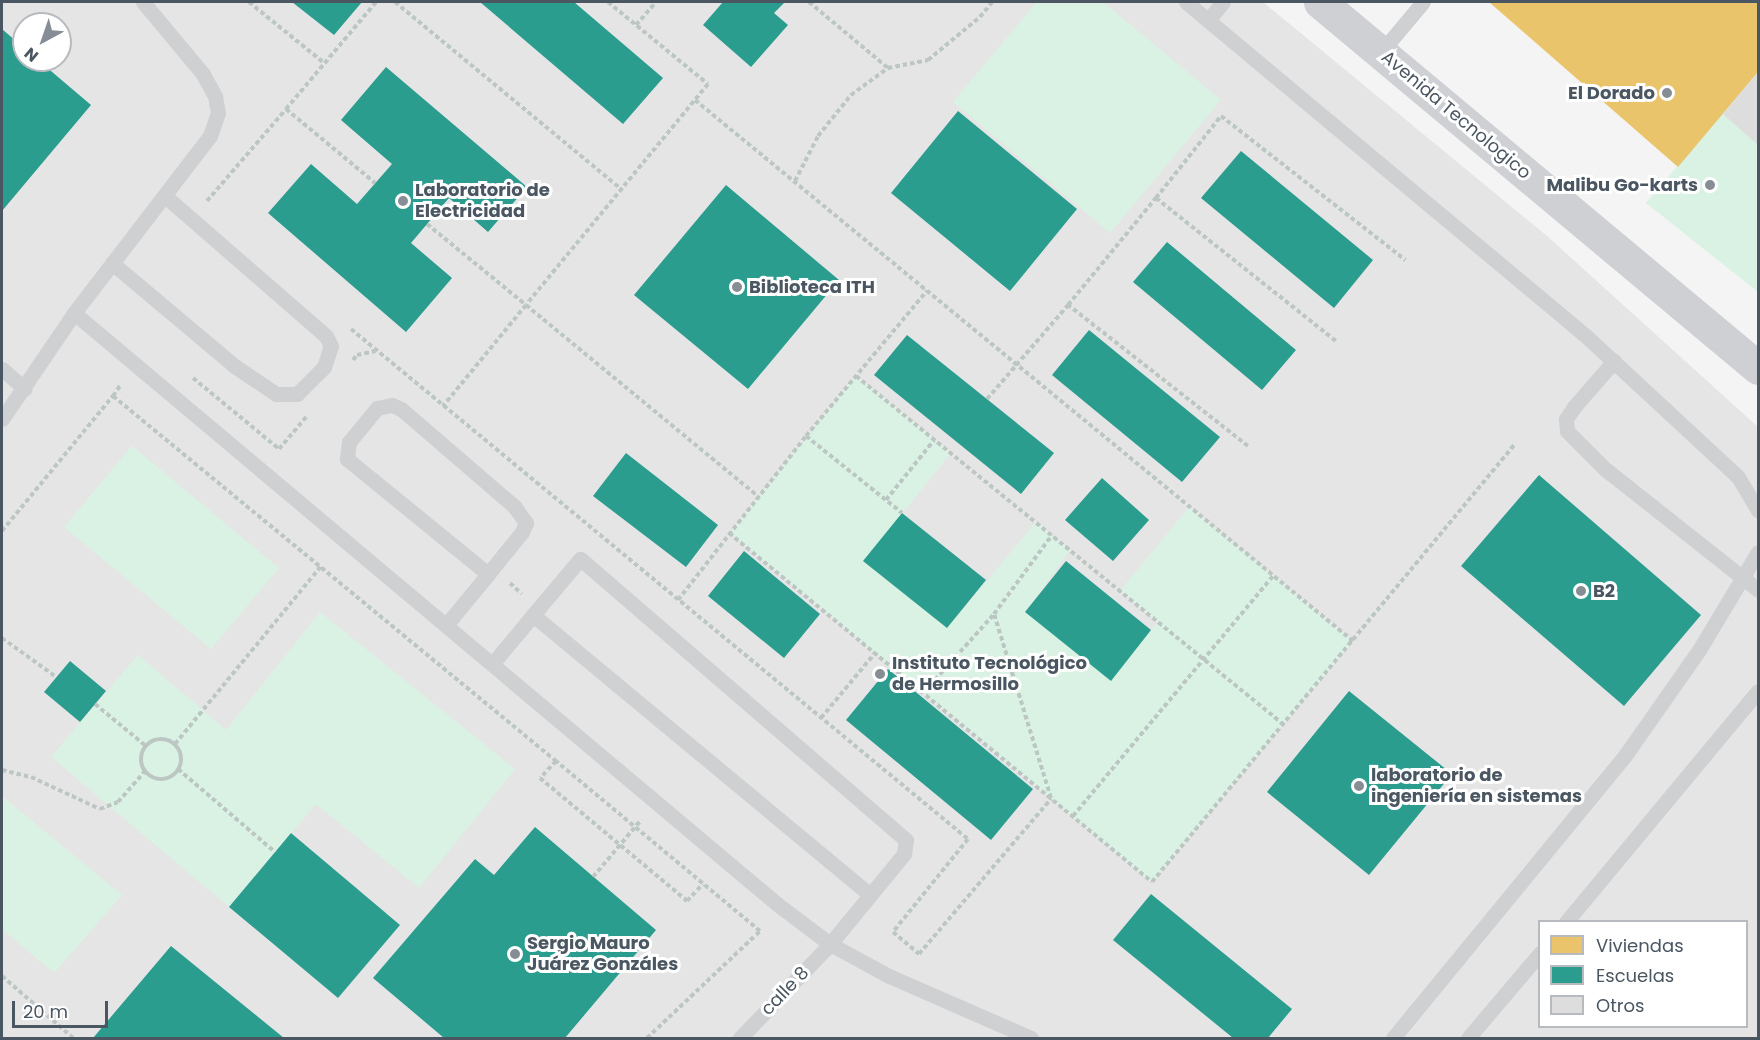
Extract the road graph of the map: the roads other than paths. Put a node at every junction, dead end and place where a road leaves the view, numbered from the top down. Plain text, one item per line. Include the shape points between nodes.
1 (143, 2) edge
2 (1186, 2) edge
3 (1223, 2) edge
4 (1320, 2) edge
5 (1423, 2) edge
6 (1208, 20) junction
7 (1381, 52) junction
8 (165, 196) junction
9 (112, 263) junction
10 (74, 314) junction
11 (1614, 361) junction
12 (1758, 368) edge
13 (2, 369) edge
14 (25, 389) junction
15 (2, 419) edge
16 (1758, 510) edge
17 (1758, 552) edge
18 (490, 571) junction
19 (1743, 578) junction
20 (1758, 590) edge
21 (536, 611) junction
22 (447, 624) junction
23 (493, 663) junction
24 (1758, 691) edge
25 (870, 895) junction
26 (1567, 920) edge
27 (830, 944) junction
28 (1538, 954) edge
29 (740, 1038) edge
30 (1031, 1038) edge
31 (1393, 1038) edge
32 (1468, 1038) edge

1 - 8 lane via 203,74 215,96 218,113 210,136
2 - 6 lane
3 - 6 lane
4 - 7 street, Avenida Tecnologico
5 - 7 lane
6 - 11 lane
7 - 12 street, Avenida Tecnologico
8 - 9 lane
8 - 9 lane via 326,336 331,346 324,366 297,393 276,394 236,367
9 - 10 lane
10 - 14 lane
10 - 22 lane
11 - 16 lane via 1738,477
11 - 19 lane via 1566,419 1567,431 1605,469
13 - 14 lane
14 - 15 lane
17 - 19 lane
18 - 18 lane via 522,532 523,517 401,409 392,405 377,408 349,442 347,459
18 - 22 lane
19 - 20 lane
19 - 31 lane via 1624,757
21 - 23 lane
21 - 25 lane
21 - 25 lane, calle 8 via 580,559 901,833 908,848
22 - 23 lane
23 - 27 lane via 777,904
24 - 26 lane
25 - 27 lane, calle 8
27 - 29 lane, calle 8
27 - 30 lane via 889,976
28 - 32 lane

